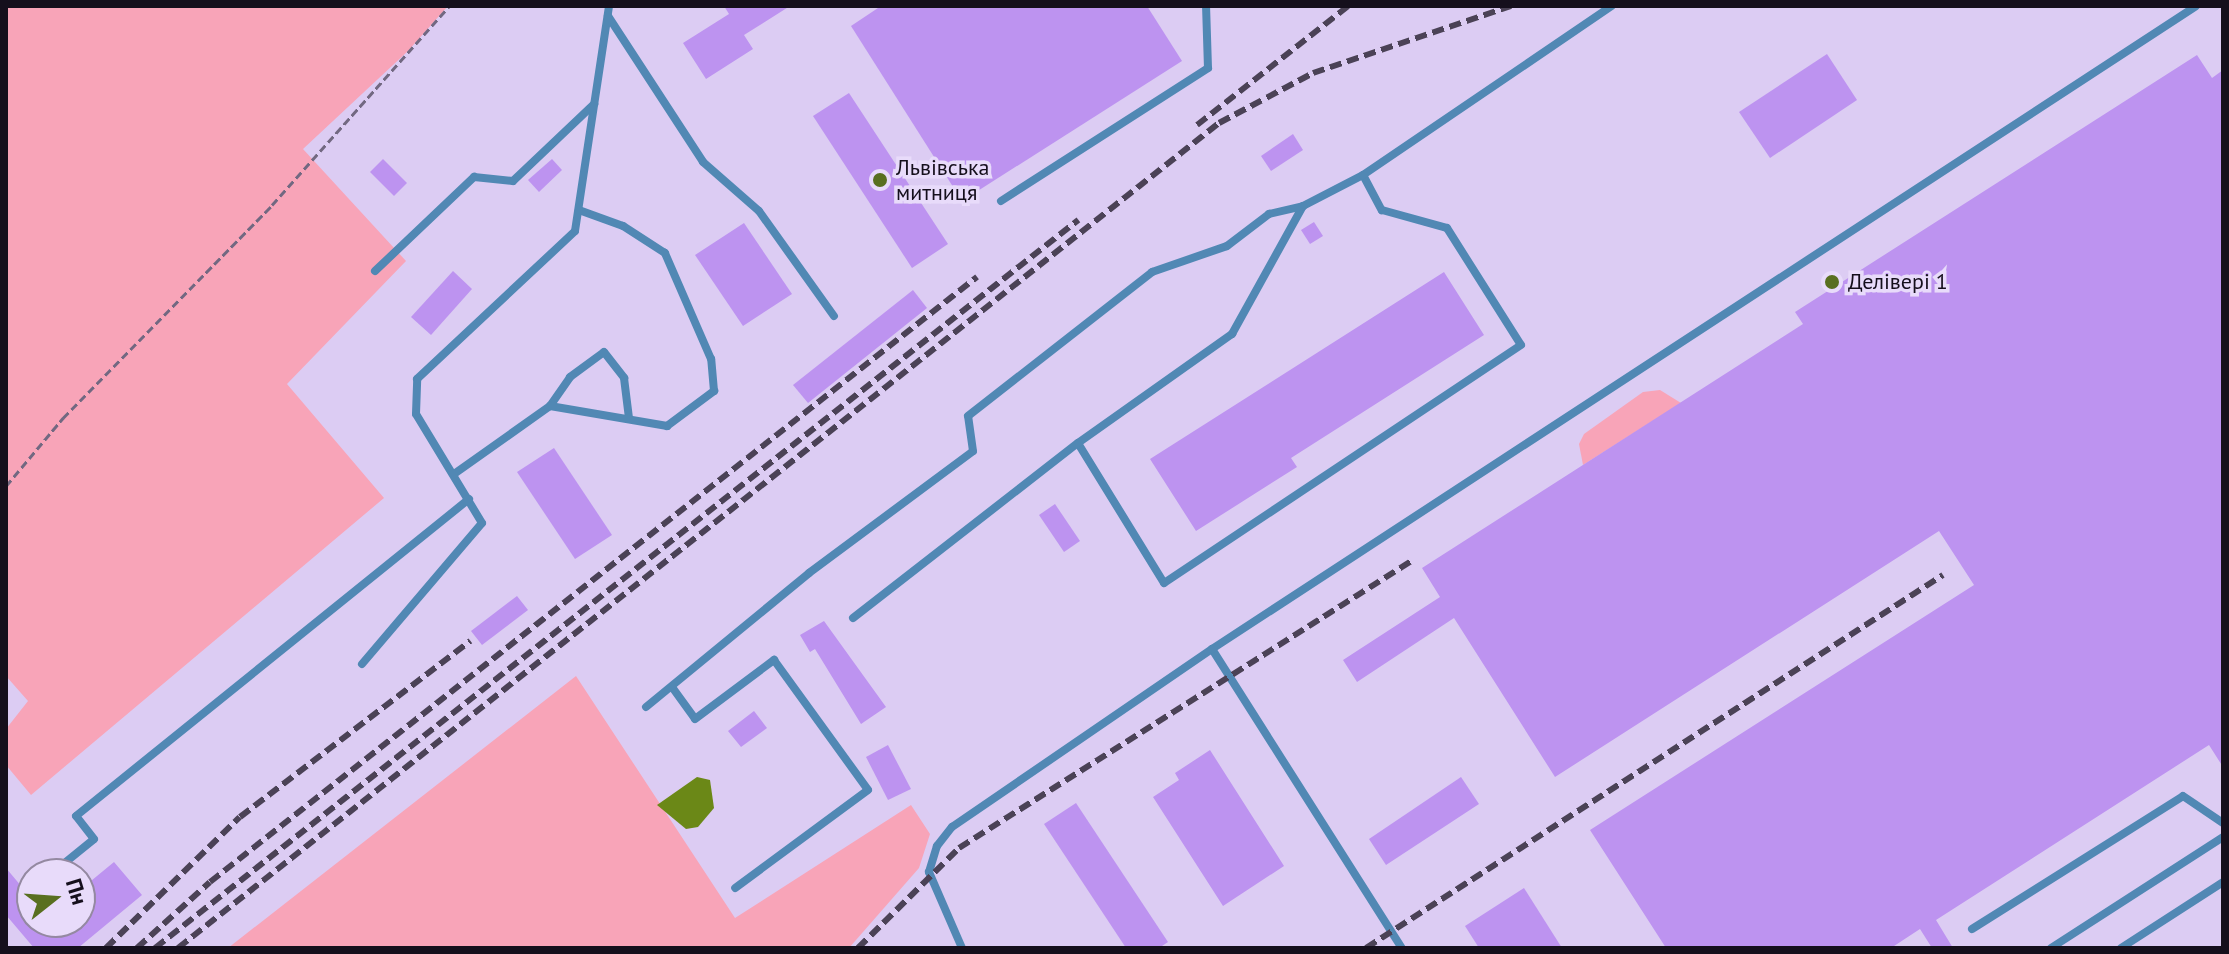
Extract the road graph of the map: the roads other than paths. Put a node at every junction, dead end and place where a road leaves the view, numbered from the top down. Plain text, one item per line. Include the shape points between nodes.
1 (1206, 6) edge
2 (1612, 6) edge
3 (2196, 6) edge
4 (608, 11) edge
5 (595, 103) junction
6 (1363, 175) junction
7 (1001, 201) dead end
8 (1303, 206) junction
9 (579, 210) junction
10 (375, 271) dead end
11 (834, 316) dead end
12 (550, 406) junction
13 (629, 418) junction
14 (1078, 443) junction
15 (454, 474) junction
16 (469, 499) junction
17 (853, 618) dead end
18 (1212, 649) junction
19 (362, 664) dead end
20 (672, 687) junction
21 (646, 707) dead end
22 (2223, 823) edge
23 (2223, 837) edge
24 (71, 858) edge
25 (2223, 882) edge
26 (735, 888) dead end
27 (1972, 929) dead end
28 (962, 948) edge
29 (1402, 948) edge
30 (2051, 948) edge
31 (2121, 948) edge

1 - 7 lane via 1208,68
2 - 6 lane
3 - 18 lane
4 - 5 lane
4 - 11 lane via 703,162 759,211
5 - 9 lane
5 - 10 lane via 513,181 474,177
6 - 8 lane
6 - 14 lane via 1382,210 1447,228 1521,345 1164,583
8 - 14 lane via 1232,334
8 - 20 lane via 1269,214 1227,246 1152,272 968,416 973,451 809,573
9 - 13 lane via 623,226 665,253 711,359 714,391 667,426
9 - 15 lane via 575,231 417,379 416,414
12 - 13 lane
12 - 13 lane via 570,377 604,352 624,378
12 - 15 lane
14 - 17 lane
15 - 16 lane
16 - 19 lane via 482,523
16 - 24 lane via 76,816 94,839
18 - 28 lane via 952,827 937,846 929,872
18 - 29 lane
20 - 21 lane
20 - 26 lane via 695,719 774,660 868,790
22 - 27 lane via 2183,796
23 - 30 lane
25 - 31 lane

